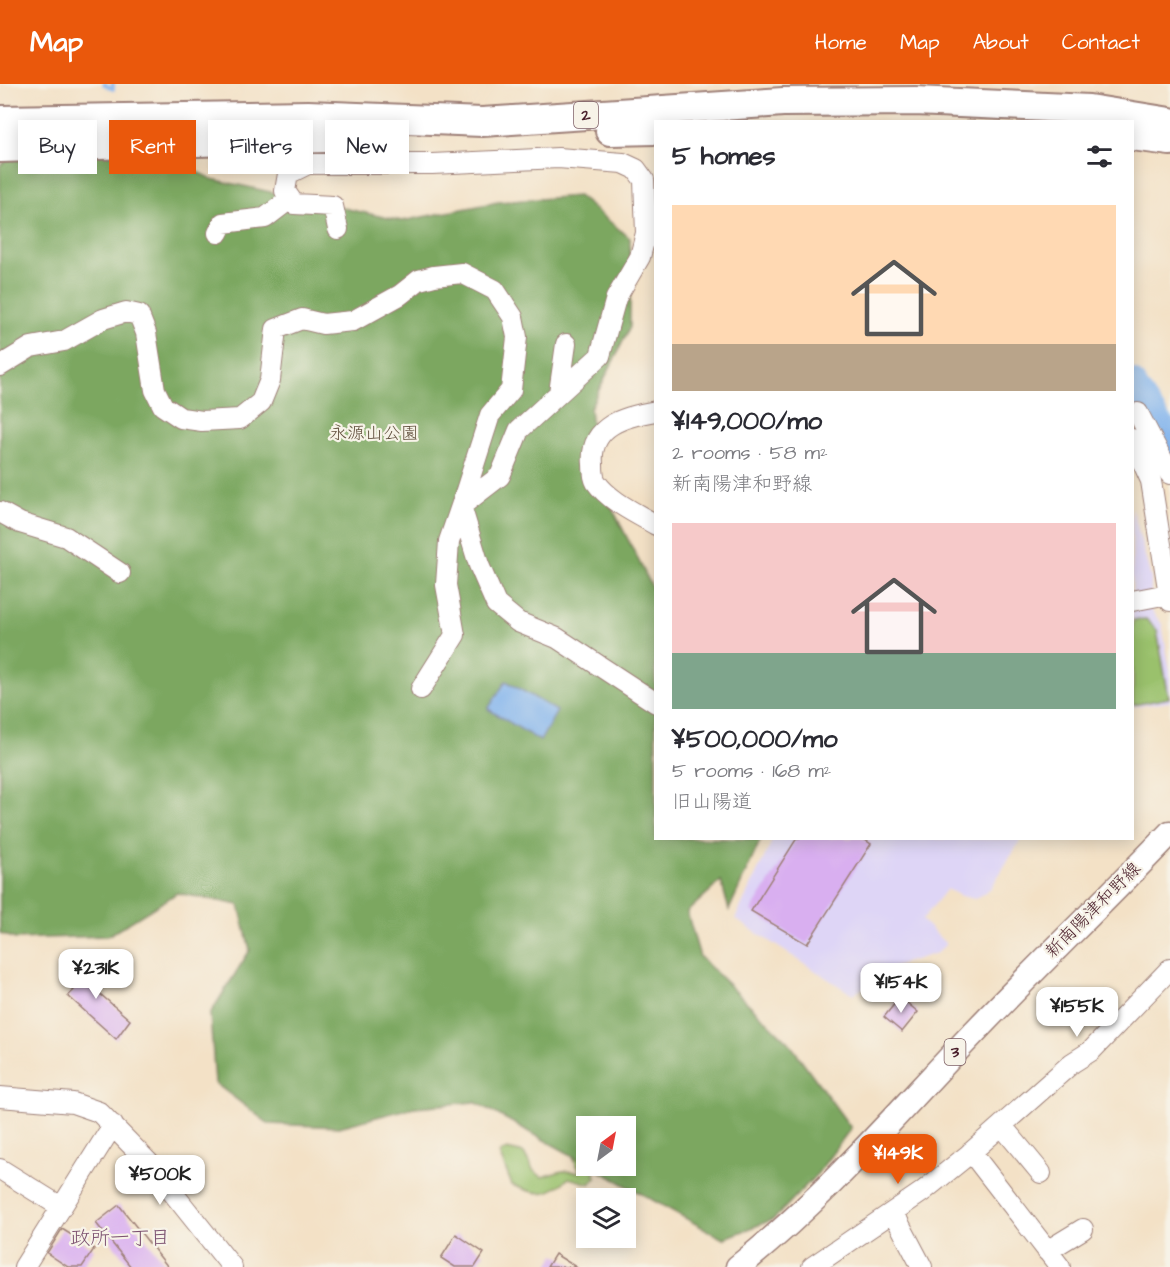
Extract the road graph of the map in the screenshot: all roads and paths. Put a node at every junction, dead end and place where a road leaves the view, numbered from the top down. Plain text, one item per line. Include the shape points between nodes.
1 (783, 102) edge
2 (0, 120) edge
3 (1170, 122) edge
4 (654, 130) edge
5 (1134, 136) edge
6 (1170, 141) edge
7 (0, 148) edge
8 (290, 199) junction
9 (338, 229) dead end
10 (218, 233) dead end
11 (566, 344) dead end
12 (0, 366) edge
13 (559, 393) junction
14 (654, 412) edge
15 (1138, 413) dead end
16 (1134, 444) edge
17 (1169, 468) edge
18 (461, 506) junction
19 (0, 512) edge
20 (654, 524) edge
21 (120, 573) dead end
22 (1169, 597) edge
23 (1134, 601) edge
24 (421, 689) dead end
25 (654, 702) edge
26 (1170, 833) edge
27 (1170, 969) edge
28 (0, 1097) edge
29 (113, 1125) junction
30 (1002, 1126) junction
31 (971, 1152) junction
32 (0, 1169) edge
33 (1041, 1173) dead end
34 (61, 1207) junction
35 (893, 1212) junction
36 (1083, 1229) dead end
37 (1047, 1251) junction
38 (24, 1267) edge
39 (232, 1267) edge
40 (738, 1267) edge
41 (812, 1267) edge
42 (922, 1267) edge
43 (1060, 1267) edge

1 - 2 highway, 2 via 482,122 308,116
1 - 3 highway, 2 via 915,101 1089,109
4 - 7 highway, 2
5 - 6 highway
8 - 9 street via 294,204 333,206
8 - 10 street via 265,218 223,223
8 - 13 street via 285,191 288,174 308,164 558,158 623,163 636,169 644,180 646,213 640,257 616,298 600,356
11 - 13 street
12 - 18 street via 31,347 64,341 103,319 126,312 139,315 146,333 155,390 164,406 182,418 240,419 261,402 270,380 276,329 302,319 323,324 353,321 400,295 418,280 462,273 495,290 513,317 517,337 511,390 490,415
13 - 18 street via 519,430 500,476
14 - 20 street via 613,422 601,433 592,457 594,480 607,494
15 - 17 street
16 - 22 street via 1150,481
18 - 24 street via 449,541 446,585 454,634
18 - 25 street via 479,566 496,604 518,622 557,638
19 - 21 street via 20,523 66,537
22 - 23 street
26 - 40 main road, 新南陽津和野線 / 3 via 825,1189
27 - 30 street via 1091,1051 1072,1063
28 - 29 street via 73,1102 99,1112
29 - 34 street
29 - 39 street via 149,1163
30 - 31 street
30 - 33 street
31 - 35 street
31 - 37 street
32 - 34 street
34 - 38 street
35 - 41 street
35 - 42 street
36 - 37 street
37 - 43 street

